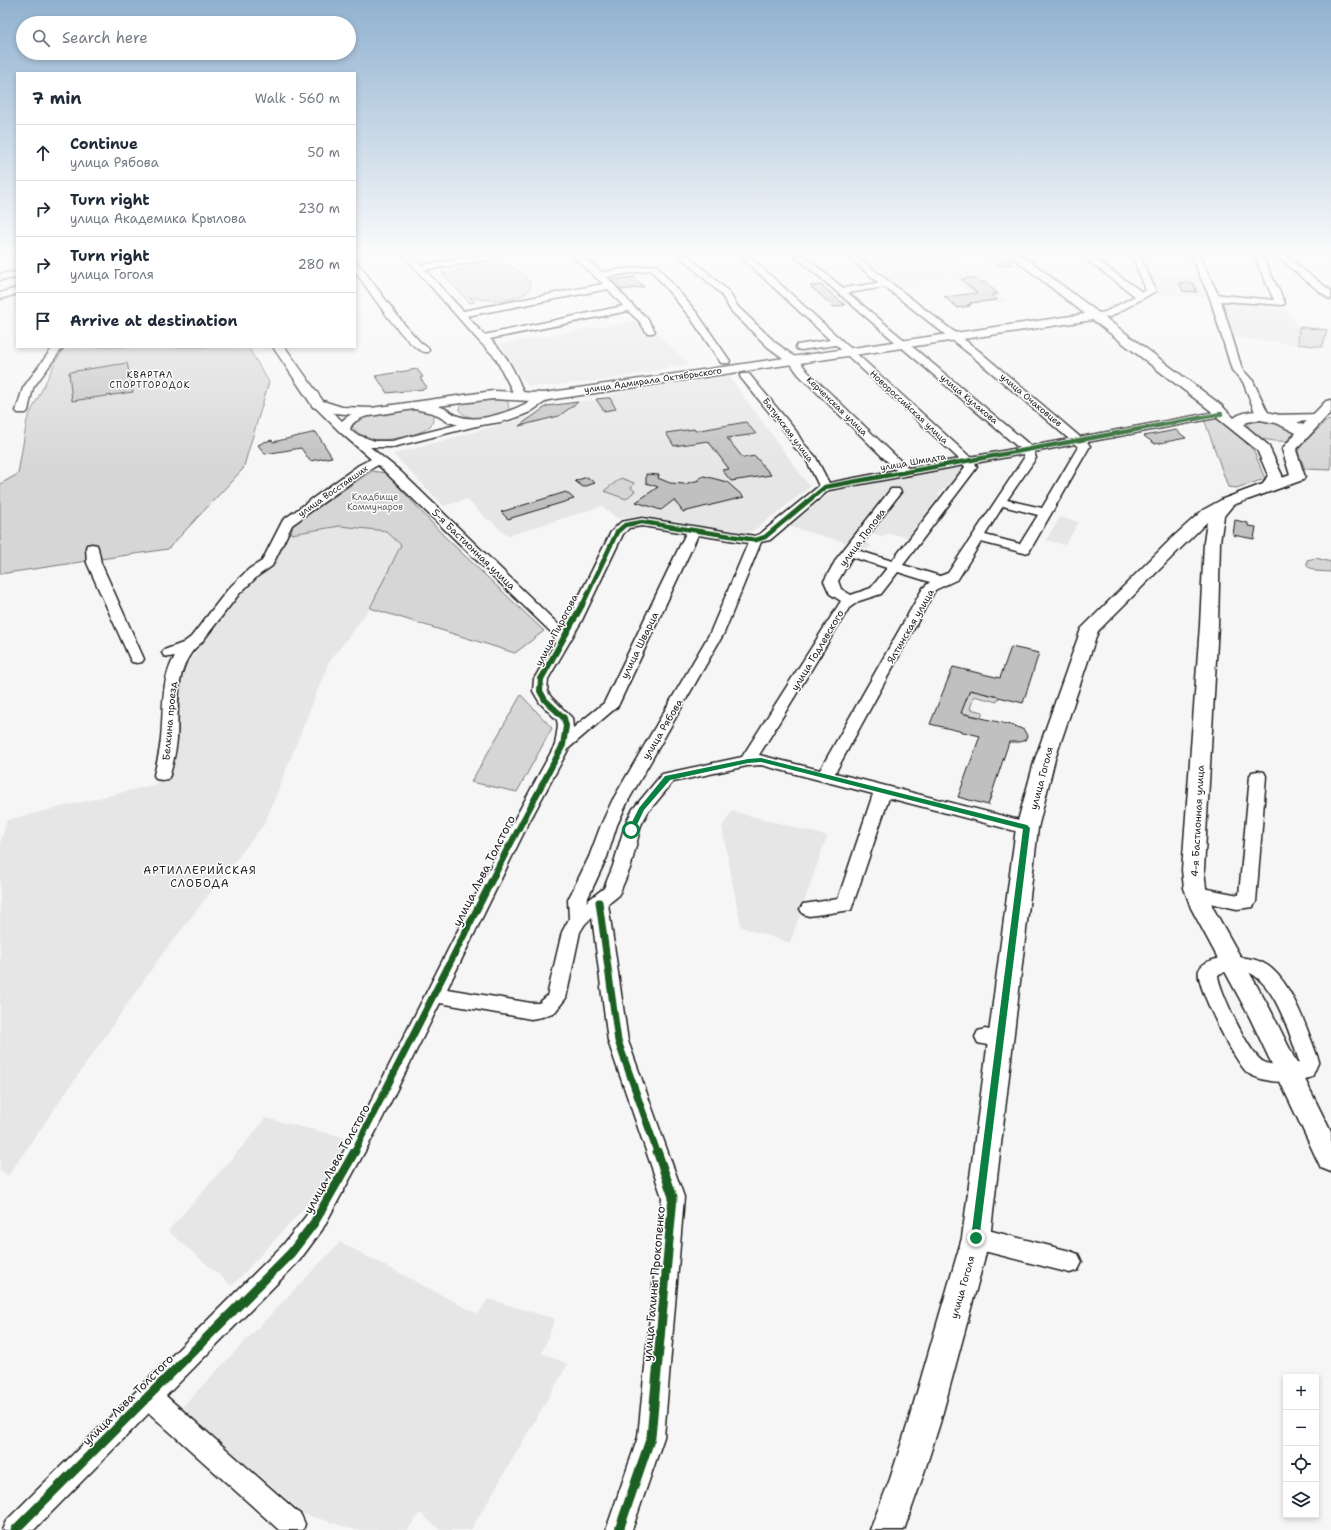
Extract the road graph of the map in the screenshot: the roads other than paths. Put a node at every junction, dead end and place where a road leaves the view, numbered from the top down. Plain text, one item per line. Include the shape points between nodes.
1 (402, 327) edge
2 (472, 327) edge
3 (534, 327) edge
4 (648, 327) edge
5 (702, 327) edge
6 (753, 327) edge
7 (822, 327) edge
8 (884, 327) edge
9 (943, 327) edge
10 (1015, 327) edge
11 (1110, 327) edge
12 (1223, 327) edge
13 (650, 331) dead end
14 (954, 336) junction
15 (482, 338) junction
16 (838, 342) junction
17 (903, 344) junction
18 (801, 347) dead end
19 (57, 348) edge
20 (280, 348) edge
21 (424, 350) dead end
22 (850, 352) junction
23 (794, 360) junction
24 (725, 361) dead end
25 (745, 376) dead end
26 (520, 396) junction
27 (544, 397) junction
28 (468, 398) junction
29 (1331, 404) edge
30 (322, 406) junction
31 (22, 411) dead end
32 (1219, 411) junction
33 (370, 412) junction
34 (446, 415) junction
35 (510, 415) junction
36 (1319, 416) junction
37 (1264, 417) junction
38 (486, 421) junction
39 (1237, 428) junction
40 (347, 433) junction
41 (420, 436) junction
42 (1299, 438) junction
43 (1252, 439) junction
44 (1078, 440) junction
45 (393, 444) junction
46 (1028, 449) junction
47 (379, 459) junction
48 (968, 461) junction
49 (905, 472) junction
50 (825, 487) junction
51 (1267, 489) junction
52 (895, 492) dead end
53 (1000, 502) junction
54 (1228, 502) junction
55 (1046, 513) junction
56 (287, 523) joint
57 (694, 530) junction
58 (978, 537) junction
59 (756, 540) junction
60 (92, 548) dead end
61 (850, 552) junction
62 (896, 566) junction
63 (941, 581) junction
64 (849, 600) junction
65 (574, 622) junction
66 (554, 626) junction
67 (562, 643) junction
68 (188, 646) junction
69 (169, 653) dead end
70 (138, 659) dead end
71 (563, 745) junction
72 (748, 761) junction
73 (162, 775) dead end
74 (825, 776) junction
75 (1258, 776) dead end
76 (883, 790) junction
77 (1027, 828) junction
78 (1197, 894) junction
79 (599, 902) junction
80 (809, 909) dead end
81 (578, 919) junction
82 (1232, 964) junction
83 (434, 994) junction
84 (1288, 1073) junction
85 (1331, 1160) edge
86 (976, 1238) junction
87 (1070, 1262) dead end
88 (148, 1396) junction
89 (292, 1524) dead end
90 (15, 1530) edge
91 (619, 1530) edge
92 (887, 1530) edge

1 - 21 street
2 - 15 street
3 - 15 street
4 - 13 street
5 - 24 street
6 - 23 street, Керченская улица via 772,345
7 - 16 street, Новороссийская улица
8 - 17 street, улица Кулакова
9 - 14 street, улица Очаковцев
10 - 14 main road, улица Адмирала Октябрьского
11 - 32 main road
12 - 37 street via 1237,370 1248,381
14 - 17 main road, улица Адмирала Октябрьского
14 - 44 street, улица Очаковцев
15 - 26 street via 490,344 505,366
16 - 18 street
16 - 22 street, Новороссийская улица
17 - 22 main road, улица Адмирала Октябрьского
17 - 46 street, улица Кулакова
19 - 31 street via 28,388
20 - 30 main road
22 - 23 main road, улица Адмирала Октябрьского
22 - 48 street, Новороссийская улица
23 - 27 main road, улица Адмирала Октябрьского
23 - 49 street, Керченская улица via 803,373
25 - 50 street, Батумская улица via 811,458
26 - 27 main road, улица Адмирала Октябрьского
26 - 28 main road, улица Адмирала Октябрьского via 501,394
26 - 35 main road via 520,404
27 - 35 main road via 536,404
28 - 33 main road
28 - 34 main road via 450,404
29 - 36 main road
30 - 33 main road via 346,412
30 - 40 street, 5-я Бастионная улица
32 - 37 main road
32 - 39 main road
32 - 44 street, улица Шмидта
33 - 34 main road via 424,407
33 - 40 street via 349,420 345,424
34 - 38 main road via 465,422
34 - 41 street via 435,427
35 - 38 main road
36 - 37 street
36 - 42 main road
37 - 39 main road via 1240,420 1236,423
37 - 42 main road via 1293,424
38 - 41 street
39 - 43 main road
40 - 45 street via 369,444
40 - 47 street, 5-я Бастионная улица
41 - 45 street
42 - 43 main road via 1273,445
42 - 51 main road, улица Гоголя via 1289,449 1298,477
43 - 51 main road via 1263,448 1275,476
44 - 46 street, улица Шмидта
44 - 55 street via 1084,446
45 - 47 street via 382,451
46 - 48 street, улица Шмидта
46 - 53 street, Ялтинская улица via 1030,458
47 - 56 street, улица Восставших
47 - 66 street, 5-я Бастионная улица
48 - 49 street, улица Шмидта
48 - 62 street, улица Годлевского via 971,467
49 - 50 street, улица Шмидта
50 - 59 street, улица Шмидта via 765,537
51 - 54 main road, улица Гоголя
52 - 61 street, улица Попова
53 - 55 street
53 - 58 street, Ялтинская улица
54 - 77 main road, улица Гоголя via 1208,514 1180,538 1090,630 1045,759
54 - 78 main road, 4-я Бастионная улица via 1216,515 1212,542 1193,870
55 - 58 street via 1024,549
56 - 68 street, Белкина проезд via 267,563 242,584 196,640
57 - 59 street
57 - 65 street, улица Пирогова via 642,522 625,525 615,534
57 - 71 street, улица Шварца via 610,706
58 - 63 street, Ялтинская улица via 953,576
59 - 81 street, улица Рябова via 717,633 609,824 598,857 577,900
60 - 70 street via 94,563
61 - 62 street
61 - 64 street, улица Попова via 831,581 835,591
62 - 63 street
62 - 64 street, улица Годлевского via 876,591
63 - 74 street, Ялтинская улица via 930,588
64 - 72 street, улица Годлевского
65 - 66 street, улица Пирогова via 563,628
65 - 67 street, улица Пирогова
66 - 67 street, 5-я Бастионная улица via 560,634
67 - 71 street, улица Пирогова via 541,679 540,691 545,700 564,718 566,726
68 - 69 street, Белкина проезд
68 - 73 street, Белкина проезд via 179,658 173,675 167,753
71 - 83 street, улица Льва Толстого via 528,808
72 - 74 street via 761,760
72 - 79 street, улица Рябова via 668,778 641,809 632,825 622,866 611,892
74 - 76 street
75 - 78 street via 1247,902
76 - 77 street
76 - 80 street via 845,905
77 - 86 main road, улица Гоголя via 993,1038
78 - 82 main road, 4-я Бастионная улица
79 - 81 street, улица Рябова
79 - 91 street, улица Галины Прокопенко via 618,1041 673,1197 651,1437
81 - 83 street, улица Рябова via 571,932 556,998 544,1009 530,1011
82 - 84 main road, 4-я Бастионная улица via 1261,1016
82 - 84 street via 1217,966 1208,972 1210,984 1239,1045 1250,1064 1264,1071
83 - 88 street, улица Льва Толстого via 369,1125 314,1223 291,1253
84 - 85 main road, 4-я Бастионная улица
86 - 87 street
86 - 92 main road, улица Гоголя via 924,1422
88 - 89 street
88 - 90 street, улица Льва Толстого

